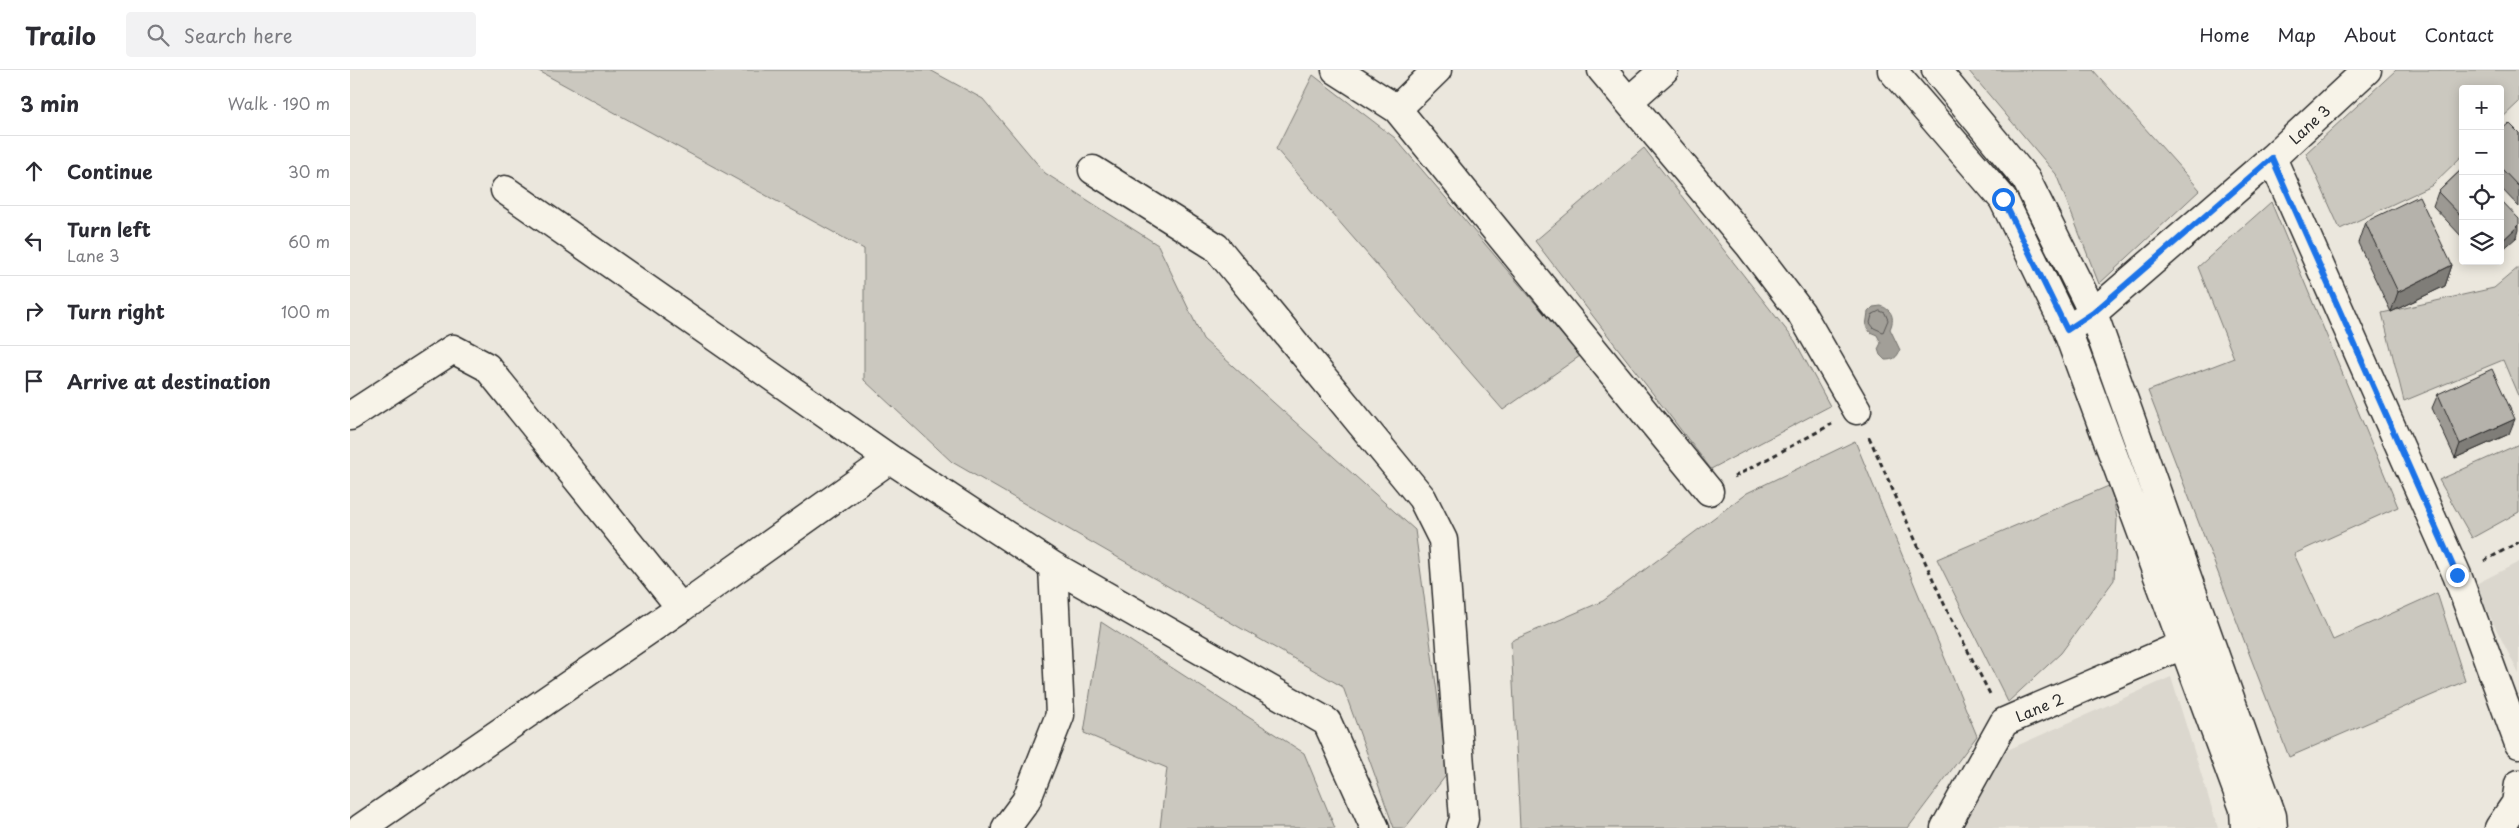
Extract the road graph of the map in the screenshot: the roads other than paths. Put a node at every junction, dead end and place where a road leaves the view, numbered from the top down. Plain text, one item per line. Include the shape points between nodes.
1 (1336, 70) edge
2 (1437, 70) edge
3 (1602, 70) edge
4 (1664, 70) edge
5 (1892, 70) edge
6 (1936, 70) edge
7 (2367, 70) edge
8 (1628, 101) junction
9 (1397, 109) junction
10 (2272, 158) junction
11 (1093, 170) dead end
12 (505, 190) dead end
13 (2093, 313) junction
14 (2067, 330) junction
15 (1857, 410) road end
16 (350, 416) edge
17 (890, 459) junction
18 (1709, 491) road end
19 (1053, 566) junction
20 (681, 608) junction
21 (2185, 644) junction
22 (2519, 744) edge
23 (2519, 784) edge
24 (361, 828) edge
25 (1006, 828) edge
26 (1376, 828) edge
27 (1461, 828) edge
28 (1945, 828) edge
29 (2245, 828) edge
30 (2273, 828) edge
31 (2500, 828) edge

1 - 9 street
2 - 9 street
3 - 8 street
4 - 8 street
5 - 14 street via 2003,199
6 - 13 street via 2026,178
7 - 10 street, Lane 3
8 - 15 street via 1750,246 1801,313
9 - 18 street
10 - 13 street, Lane 3
10 - 22 street via 2457,575
11 - 27 street via 1216,247 1422,498 1443,540 1464,819
12 - 17 street
13 - 14 street, Lane 3
13 - 30 street via 2272,816
14 - 21 street
16 - 20 street via 453,348 487,367
17 - 19 street
17 - 20 street
19 - 25 street via 1060,714 1026,800
19 - 26 street via 1327,722
20 - 24 street
21 - 28 street, Lane 2 via 2004,722
21 - 29 street via 2244,809
23 - 31 street via 2516,803

